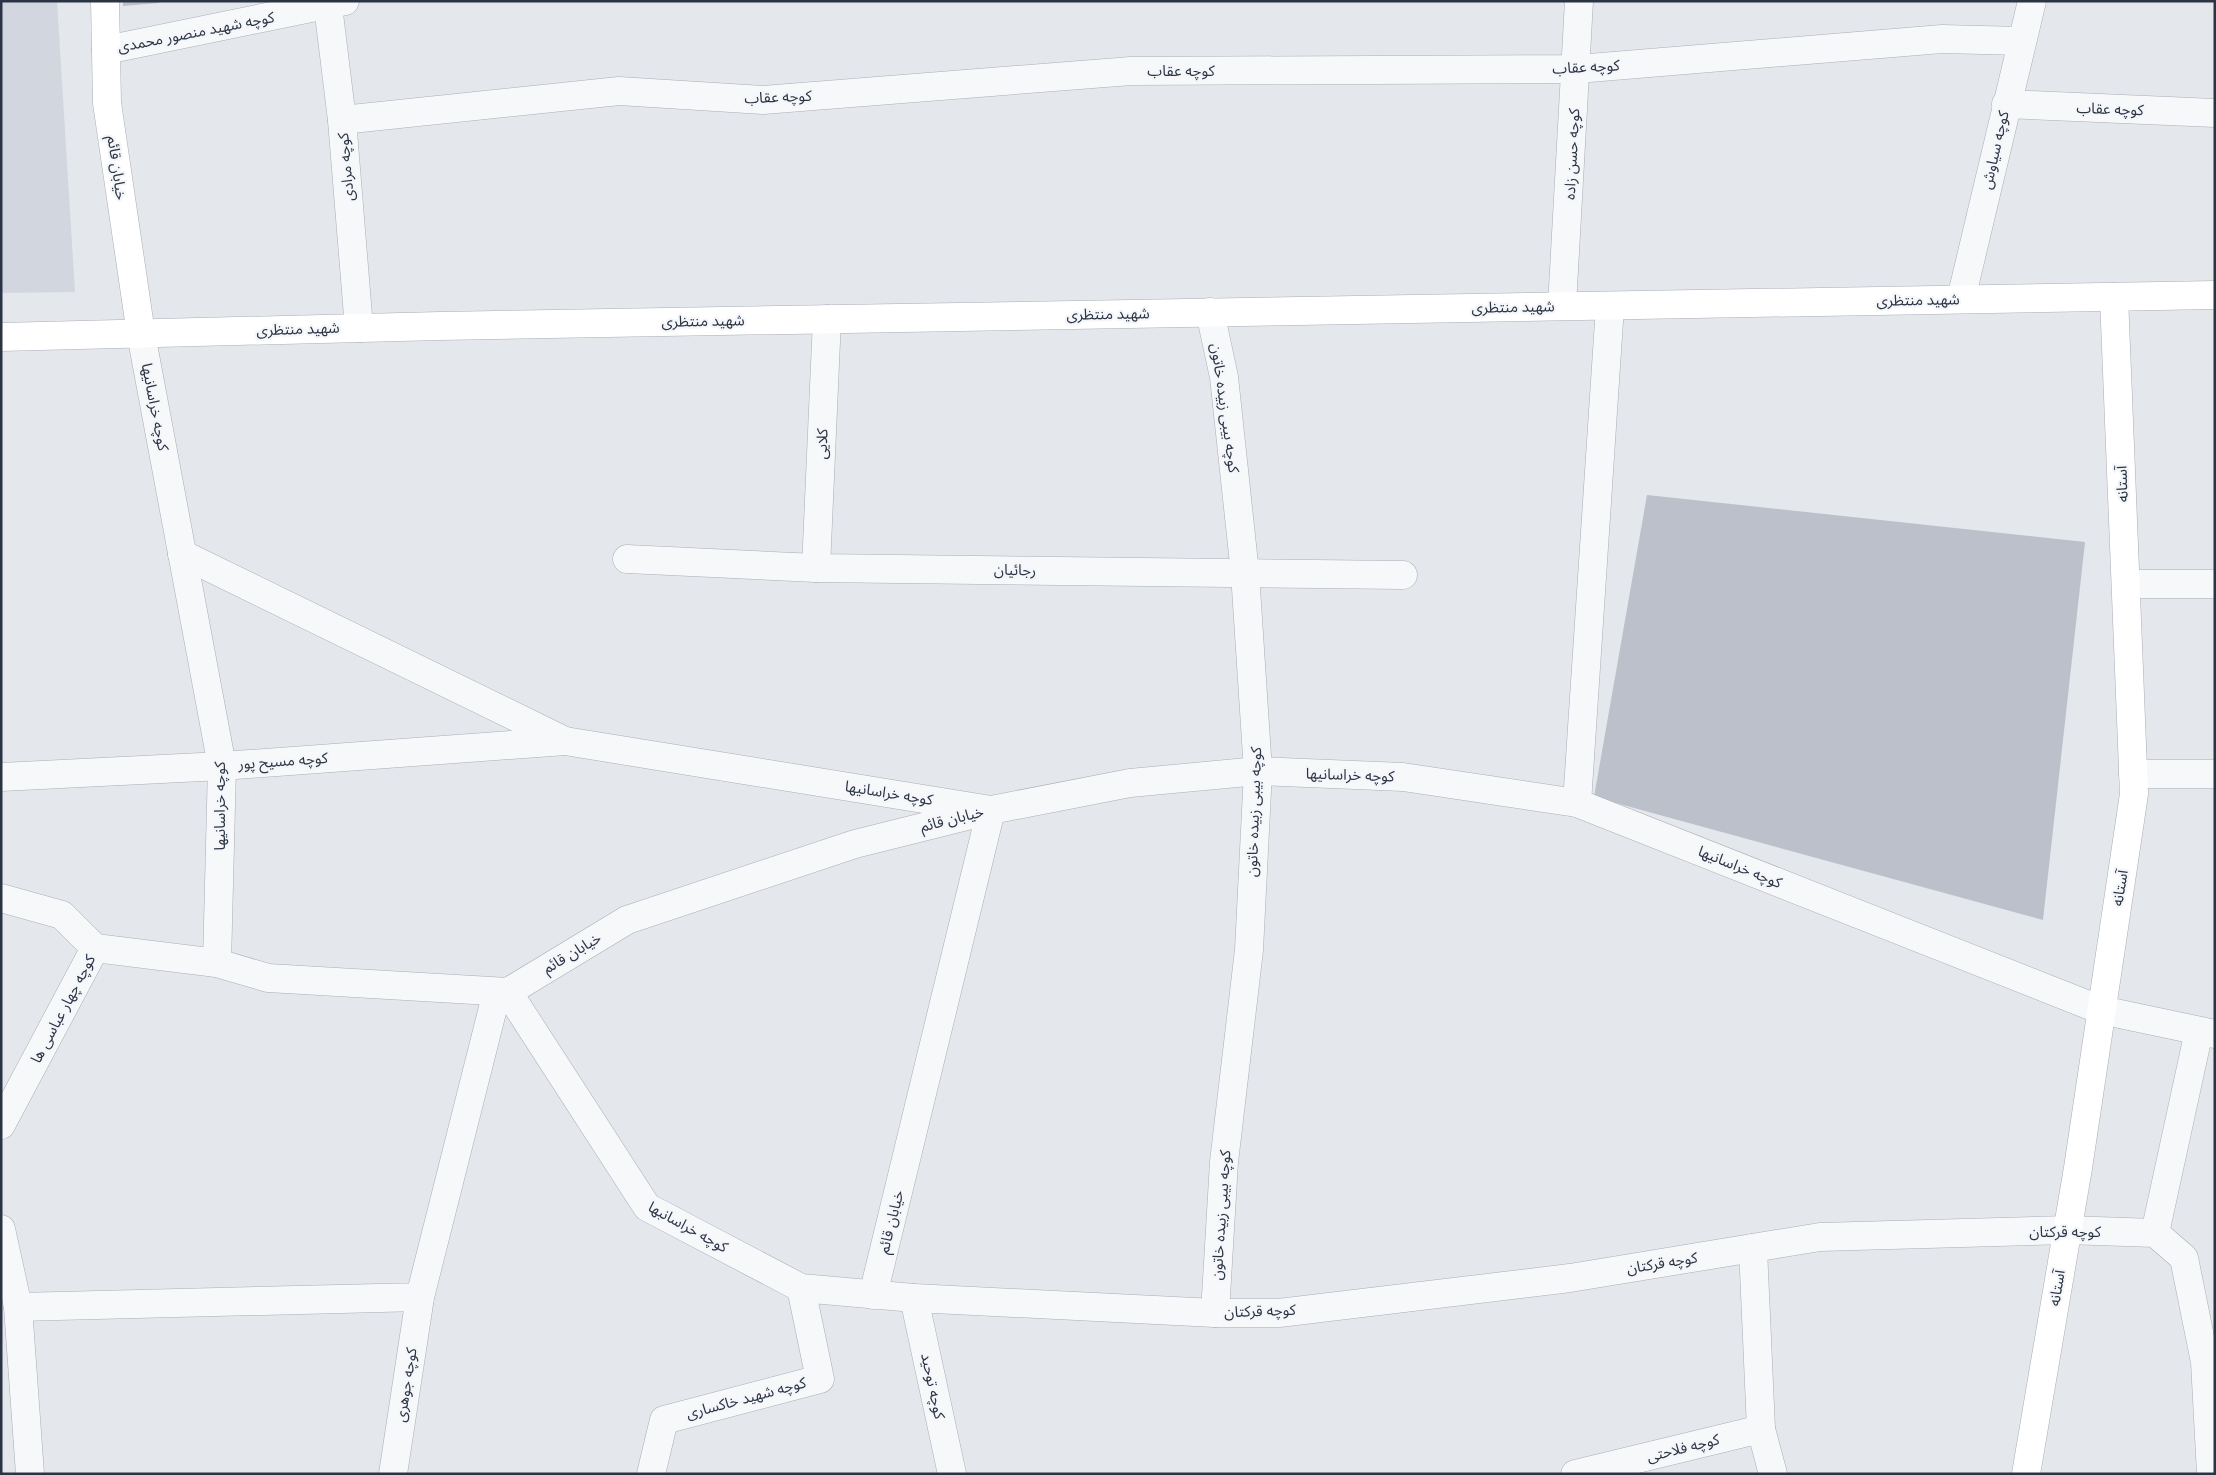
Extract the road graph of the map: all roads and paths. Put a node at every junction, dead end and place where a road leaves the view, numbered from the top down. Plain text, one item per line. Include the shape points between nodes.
1 (105, 1) edge
2 (1579, 1) edge
3 (2032, 1) edge
4 (337, 4) edge
5 (2022, 41) junction
6 (106, 50) junction
7 (1577, 69) junction
8 (2006, 104) junction
9 (2215, 113) edge
10 (342, 120) junction
11 (2215, 295) edge
12 (2114, 297) junction
13 (1961, 299) junction
14 (1562, 306) junction
15 (1610, 306) junction
16 (1210, 312) junction
17 (827, 319) junction
18 (359, 328) junction
19 (141, 334) junction
20 (1, 337) edge
21 (182, 554) junction
22 (627, 559) dead end
23 (816, 568) junction
24 (1245, 573) junction
25 (1403, 575) dead end
26 (2126, 584) junction
27 (2215, 584) edge
28 (565, 742) junction
29 (222, 766) junction
30 (1258, 771) junction
31 (2133, 774) junction
32 (2215, 774) edge
33 (1, 777) edge
34 (1577, 803) junction
35 (991, 810) junction
36 (1, 898) edge
37 (95, 948) junction
38 (217, 963) junction
39 (502, 992) junction
40 (2101, 1010) junction
41 (2207, 1033) edge
42 (1, 1126) edge
43 (1, 1229) edge
44 (2067, 1230) junction
45 (2155, 1233) junction
46 (1753, 1248) junction
47 (801, 1288) junction
48 (874, 1295) junction
49 (420, 1297) junction
50 (914, 1298) junction
51 (18, 1307) junction
52 (1215, 1312) junction
53 (1760, 1429) junction
54 (30, 1474) edge
55 (393, 1474) edge
56 (651, 1474) edge
57 (952, 1474) edge
58 (1576, 1474) edge
59 (1773, 1474) edge
60 (2026, 1474) edge
61 (2211, 1474) edge

1 - 6 street, خیابان قائم
2 - 7 street, کوچه حسن زاده
3 - 5 street, کوچه سیاوش
4 - 6 street, کوچه شهید منصور محمدی
4 - 10 street, کوچه مرادی
5 - 7 street, کوچه عقاب via 1942,39
5 - 8 street, کوچه سیاوش
6 - 19 street, خیابان قائم via 107,104
7 - 10 street, کوچه عقاب via 1131,71 763,100 619,91
7 - 14 street, کوچه حسن زاده
8 - 9 street, کوچه عقاب
8 - 13 street, کوچه سیاوش
10 - 18 street, کوچه مرادی
11 - 12 street, شهید منتظری
12 - 13 street, شهید منتظری
12 - 26 street, آستانه
13 - 15 street, شهید منتظری
14 - 15 street, شهید منتظری
14 - 16 street, شهید منتظری
15 - 34 street
16 - 17 street, شهید منتظری
16 - 24 street, کوچه بیبی زبیده خاتون via 1224,377
17 - 18 street, شهید منتظری
17 - 23 street, کلایی
18 - 19 street, شهید منتظری
19 - 20 street, شهید منتظری
19 - 21 street, کوچه خراسانیها
21 - 28 street
21 - 29 street, کوچه خراسانیها
22 - 23 street, رجائیان
23 - 24 street, رجائیان
24 - 25 street, رجائیان
24 - 30 street, کوچه بیبی زبیده خاتون
26 - 27 street
26 - 31 street, آستانه
28 - 29 street, کوچه مسیح پور
28 - 35 street, کوچه خراسانیها
29 - 33 street, کوچه مسیح پور
29 - 38 street, کوچه خراسانیها
30 - 34 street, کوچه خراسانیها via 1403,777
30 - 35 street, کوچه خراسانیها via 1130,783
30 - 52 street, کوچه بیبی زبیده خاتون via 1249,950 1224,1162
31 - 32 street
31 - 40 street, آستانه via 2134,794
34 - 40 street, کوچه خراسانیها
35 - 39 street, خیابان قائم via 855,844 628,920
35 - 48 street, خیابان قائم
36 - 37 street via 62,915
37 - 38 street, کوچه چهار عباسی ها
37 - 42 street, کوچه چهار عباسی ها
38 - 39 street via 268,978
39 - 47 street, کوچه خراسانبها via 647,1207
39 - 49 street, کوچه جوهری
40 - 41 street, کوچه خراسانیها
40 - 44 street, آستانه
41 - 45 street
43 - 51 street
44 - 45 street, کوچه قرکتان
44 - 46 street, کوچه قرکتان via 1820,1237
44 - 60 street, آستانه
45 - 61 street via 2184,1258 2205,1362
46 - 52 street, کوچه قرکتان via 1570,1278 1288,1312
46 - 53 street
47 - 48 street, کوچه خراسانبها
47 - 56 street, کوچه شهید خاکساری via 820,1379 664,1420
48 - 50 street, کوچه خراسانبها
49 - 51 street
49 - 55 street, کوچه جوهری
50 - 52 street, کوچه قرکتان
50 - 57 street, کوچه توحید
51 - 54 street
53 - 58 street, کوچه فلاحتی
53 - 59 street

